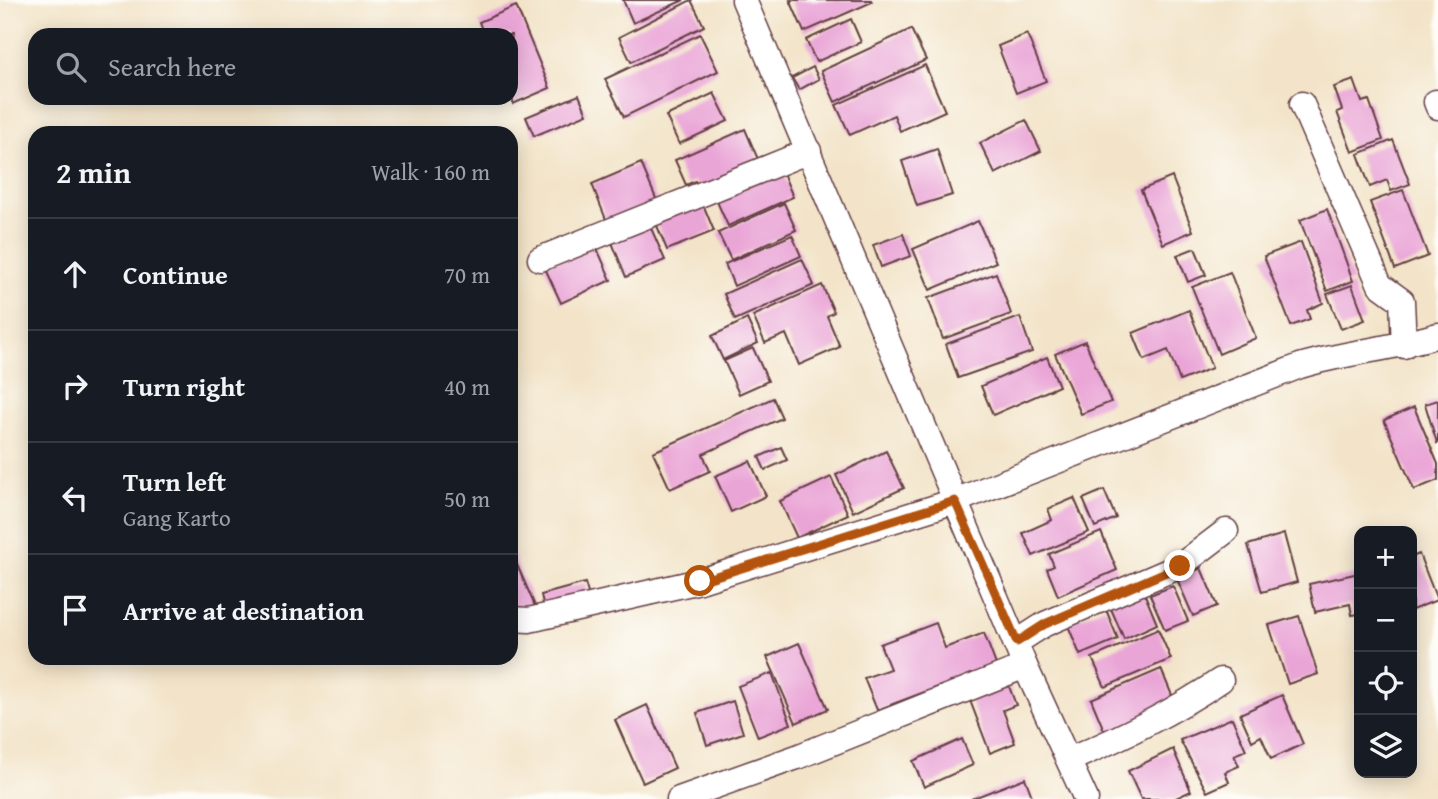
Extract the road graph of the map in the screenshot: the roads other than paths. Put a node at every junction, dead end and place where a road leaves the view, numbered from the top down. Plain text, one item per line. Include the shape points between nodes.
1 (744, 0) edge
2 (1302, 104) dead end
3 (809, 152) junction
4 (540, 260) dead end
5 (1438, 335) edge
6 (1404, 346) junction
7 (955, 501) junction
8 (1226, 531) dead end
9 (518, 620) edge
10 (1017, 642) junction
11 (1025, 666) junction
12 (1220, 680) dead end
13 (1069, 760) junction
14 (679, 799) edge
15 (1086, 799) edge

1 - 3 street
2 - 6 street via 1380,285 1402,301
3 - 4 street
3 - 7 street
5 - 6 street
6 - 7 street via 1300,366
7 - 9 street via 700,581
7 - 10 street
8 - 10 street via 1180,566 1045,624
10 - 11 street
11 - 13 street
11 - 14 street
12 - 13 street via 1150,723
13 - 15 street

